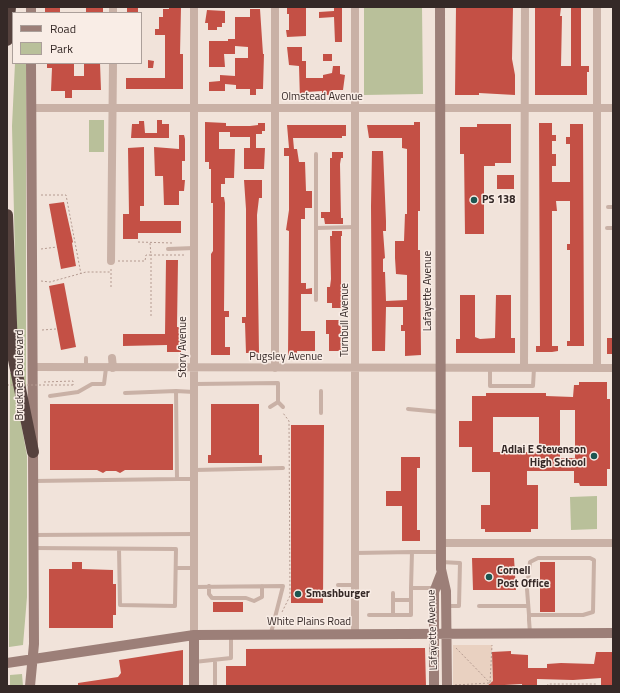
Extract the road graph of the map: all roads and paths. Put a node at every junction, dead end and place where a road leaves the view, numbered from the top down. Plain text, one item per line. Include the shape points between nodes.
1 (10, 7) edge
2 (194, 7) edge
3 (275, 7) edge
4 (355, 7) edge
5 (440, 7) edge
6 (524, 7) edge
7 (597, 7) edge
8 (7, 40) edge
9 (31, 64) edge
10 (113, 64) edge
11 (31, 108) junction
12 (113, 108) junction
13 (194, 108) junction
14 (275, 108) junction
15 (355, 108) junction
16 (440, 108) junction
17 (525, 108) junction
18 (597, 108) junction
19 (613, 108) edge
20 (316, 154) dead end
21 (40, 195) dead end
22 (608, 207) dead end
23 (613, 207) edge
24 (7, 215) edge
25 (73, 228) junction
26 (76, 228) dead end
27 (316, 228) junction
28 (355, 228) junction
29 (607, 228) dead end
30 (613, 228) edge
31 (138, 242) dead end
32 (150, 242) junction
33 (178, 243) dead end
34 (57, 247) dead end
35 (194, 248) junction
36 (41, 249) dead end
37 (168, 249) dead end
38 (151, 255) junction
39 (186, 255) dead end
40 (114, 261) junction
41 (111, 272) junction
42 (82, 274) junction
43 (41, 281) dead end
44 (111, 287) dead end
45 (316, 300) dead end
46 (151, 316) dead end
47 (56, 329) dead end
48 (41, 330) dead end
49 (86, 358) dead end
50 (112, 358) dead end
51 (86, 367) junction
52 (32, 368) junction
53 (109, 368) junction
54 (195, 368) junction
55 (275, 368) junction
56 (356, 368) junction
57 (440, 368) junction
58 (490, 368) junction
59 (524, 368) junction
60 (534, 368) junction
61 (597, 368) junction
62 (613, 368) edge
63 (44, 382) dead end
64 (195, 384) junction
65 (7, 385) edge
66 (176, 391) junction
67 (321, 391) dead end
68 (195, 392) junction
69 (125, 393) dead end
70 (50, 396) dead end
71 (278, 402) junction
72 (283, 406) dead end
73 (270, 407) dead end
74 (408, 409) dead end
75 (283, 412) dead end
76 (440, 412) junction
77 (321, 413) dead end
78 (33, 452) junction
79 (283, 468) dead end
80 (195, 470) junction
81 (177, 479) junction
82 (194, 479) junction
83 (33, 481) junction
84 (194, 534) junction
85 (33, 536) junction
86 (613, 543) edge
87 (33, 548) junction
88 (119, 549) junction
89 (412, 552) junction
90 (441, 552) junction
91 (355, 553) junction
92 (176, 568) junction
93 (194, 568) junction
94 (441, 574) junction
95 (338, 585) dead end
96 (356, 585) junction
97 (194, 586) junction
98 (209, 586) junction
99 (262, 586) junction
100 (411, 588) junction
101 (435, 588) junction
102 (394, 593) dead end
103 (393, 600) junction
104 (411, 600) junction
105 (446, 606) junction
106 (479, 606) dead end
107 (528, 606) junction
108 (369, 615) dead end
109 (393, 615) junction
110 (529, 615) junction
111 (285, 622) dead end
112 (434, 633) junction
113 (447, 633) junction
114 (530, 633) junction
115 (613, 633) edge
116 (231, 634) junction
117 (271, 634) junction
118 (355, 634) junction
119 (194, 635) junction
120 (453, 645) dead end
121 (492, 645) dead end
122 (32, 659) junction
123 (215, 660) junction
124 (194, 662) junction
125 (7, 663) edge
126 (490, 683) junction
127 (450, 685) edge
128 (30, 686) edge
129 (194, 686) edge
130 (215, 686) edge
131 (434, 686) edge
132 (492, 686) edge
133 (547, 686) edge
134 (596, 686) edge

1 - 8 highway
2 - 13 street, Story Avenue
3 - 14 street
4 - 15 street, Turnbull Avenue
5 - 16 main road, Lafayette Avenue
6 - 17 street
7 - 18 street
9 - 11 main road, Bruckner Boulevard
10 - 12 street
11 - 12 street, Olmstead Avenue
11 - 52 main road, Bruckner Boulevard
12 - 13 street, Olmstead Avenue
12 - 40 street
13 - 14 street, Olmstead Avenue
13 - 35 street, Story Avenue
14 - 15 street, Olmstead Avenue
14 - 55 street
15 - 16 street, Olmstead Avenue
15 - 28 street, Turnbull Avenue
16 - 17 street, Olmstead Avenue
16 - 57 main road, Lafayette Avenue
17 - 18 street, Olmstead Avenue
17 - 59 street
18 - 19 street, Olmstead Avenue
18 - 61 street
20 - 27 lane
21 - 25 path via 66,195
22 - 23 lane
24 - 78 highway via 12,350
25 - 26 path
25 - 42 path
27 - 28 lane
27 - 45 lane
28 - 56 street, Turnbull Avenue
29 - 30 lane
31 - 32 path
32 - 33 path
32 - 38 path
34 - 36 path
35 - 37 lane
35 - 54 street, Story Avenue
38 - 39 path
38 - 40 path via 146,255 145,261
38 - 46 path
40 - 41 path
41 - 42 path
41 - 44 path
42 - 43 path via 50,282
47 - 48 path
49 - 51 lane
50 - 53 street
51 - 52 street, Pugsley Avenue
51 - 53 street, Pugsley Avenue
52 - 78 main road, Bruckner Boulevard
53 - 54 street, Pugsley Avenue
53 - 70 lane via 104,384 92,384 78,392
54 - 55 street, Pugsley Avenue
54 - 64 street, Story Avenue
55 - 56 street, Pugsley Avenue
56 - 57 street, Pugsley Avenue
56 - 91 street, Turnbull Avenue via 352,392
57 - 58 street, Pugsley Avenue
57 - 76 main road, Lafayette Avenue
58 - 59 street, Pugsley Avenue
58 - 60 lane via 490,386 533,386
59 - 60 street, Pugsley Avenue
60 - 61 street, Pugsley Avenue
61 - 62 street, Pugsley Avenue
63 - 65 path, bridge via 73,381 73,385
64 - 68 street, Story Avenue
64 - 71 lane via 278,383
66 - 68 lane
66 - 69 lane
66 - 81 lane
67 - 77 lane
68 - 80 street, Story Avenue
71 - 72 lane
71 - 73 lane
74 - 76 lane
75 - 111 path via 289,421 290,596 280,619 285,619
76 - 90 main road, Lafayette Avenue
78 - 83 main road, Bruckner Boulevard
79 - 80 lane
80 - 82 street, Story Avenue
81 - 82 lane
81 - 83 lane
82 - 84 street, Story Avenue
83 - 85 main road, Bruckner Boulevard
84 - 85 lane
84 - 93 street, Story Avenue
85 - 87 main road, Bruckner Boulevard
86 - 90 street
87 - 88 lane
87 - 122 main road, Bruckner Boulevard
88 - 92 lane via 176,550
88 - 92 lane via 120,605 175,606
89 - 90 lane
89 - 91 lane
89 - 100 lane
90 - 94 main road, Lafayette Avenue
90 - 105 lane via 460,563 459,606
91 - 96 street, Turnbull Avenue
92 - 93 lane
93 - 97 street, Story Avenue
94 - 101 main road, Lafayette Avenue
94 - 105 main road, Lafayette Avenue via 446,590
95 - 96 lane
96 - 118 street, Turnbull Avenue
97 - 98 lane
97 - 119 street, Story Avenue
98 - 99 lane
98 - 99 lane via 212,598 246,598 254,601 262,597
99 - 117 lane via 283,586
100 - 101 lane
100 - 104 lane
101 - 112 main road, Lafayette Avenue
102 - 103 lane
103 - 104 lane
103 - 109 lane
104 - 109 lane via 411,615
105 - 113 main road, Lafayette Avenue
106 - 107 lane
107 - 110 lane
107 - 110 lane via 530,562 538,558 594,560 593,612 583,615
108 - 109 lane
110 - 114 lane
112 - 113 main road, White Plains Road
112 - 118 main road, White Plains Road
112 - 131 main road, Lafayette Avenue
113 - 114 main road, White Plains Road
113 - 127 main road, Lafayette Avenue
114 - 115 main road, White Plains Road
116 - 117 main road, White Plains Road
116 - 119 main road, White Plains Road
116 - 123 lane via 231,658
117 - 118 main road, White Plains Road
119 - 122 main road, White Plains Road
119 - 124 main road, Story Avenue
120 - 126 path
121 - 126 path
122 - 125 main road, White Plains Road
122 - 128 main road, Bruckner Boulevard
123 - 124 lane
123 - 130 lane
124 - 129 main road, Story Avenue
126 - 127 path
126 - 132 path
133 - 134 path

